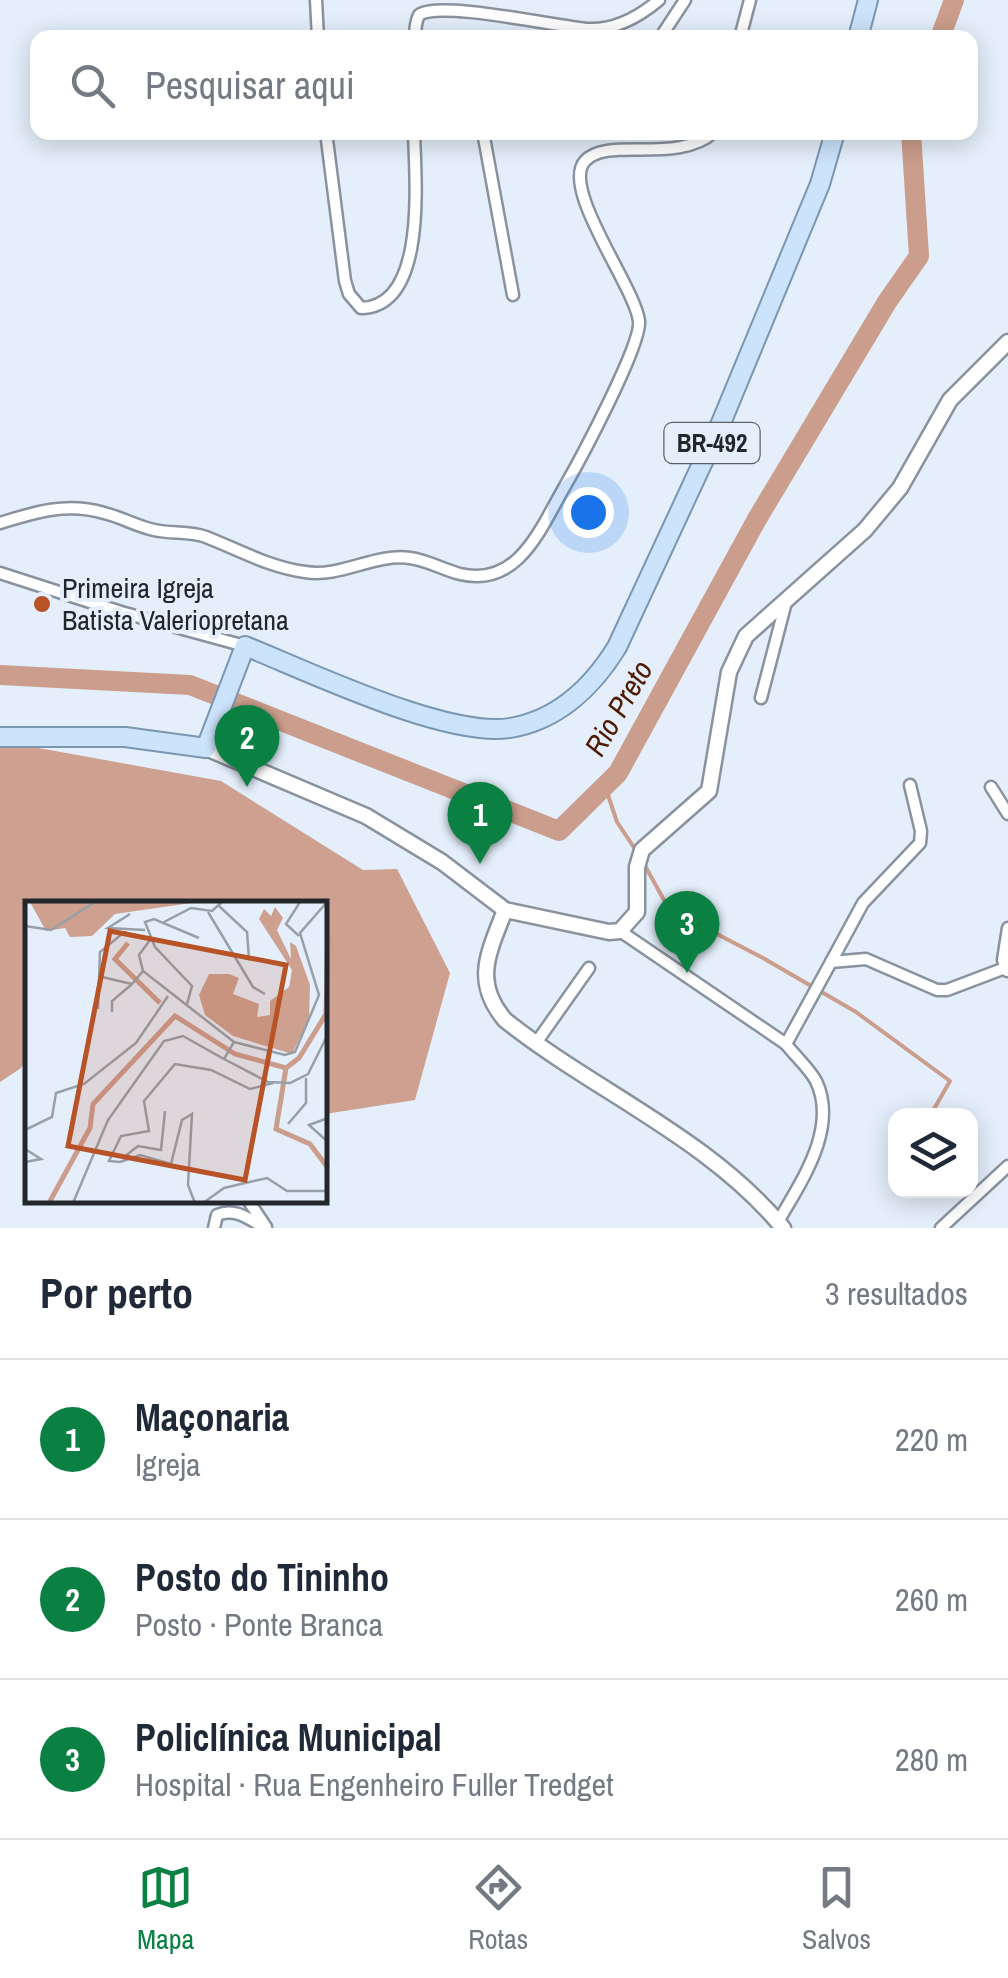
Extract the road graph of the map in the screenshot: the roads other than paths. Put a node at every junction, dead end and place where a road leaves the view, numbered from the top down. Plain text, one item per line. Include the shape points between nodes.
1 (316, 0) edge
2 (659, 0) edge
3 (685, 0) edge
4 (750, 0) edge
5 (868, 0) edge
6 (318, 30) edge
7 (416, 30) edge
8 (665, 30) edge
9 (742, 30) edge
10 (860, 30) edge
11 (327, 140) edge
12 (414, 140) edge
13 (485, 140) edge
14 (702, 140) edge
15 (833, 140) edge
16 (514, 295) dead end
17 (1008, 342) edge
18 (0, 523) edge
19 (0, 573) edge
20 (786, 600) junction
21 (243, 651) junction
22 (761, 698) dead end
23 (0, 737) edge
24 (206, 748) junction
25 (910, 786) dead end
26 (990, 788) dead end
27 (1008, 814) edge
28 (505, 910) junction
29 (1008, 928) edge
30 (620, 932) junction
31 (832, 962) junction
32 (590, 968) dead end
33 (1007, 971) edge
34 (536, 1044) junction
35 (786, 1044) junction
36 (1008, 1166) edge
37 (250, 1203) edge
38 (780, 1225) edge
39 (214, 1228) edge
40 (266, 1228) edge
41 (940, 1228) edge

1 - 6 street
2 - 7 street via 618,25 586,29 513,9 450,2 425,8
3 - 8 street
4 - 9 street
5 - 10 main road
11 - 12 street via 345,281 361,308 383,304 408,262 416,218
13 - 16 street
14 - 18 street via 673,150 602,152 581,166 586,202 640,325 596,433 512,567 480,578 390,558 330,573 305,572 200,535 158,531 89,510 36,511
15 - 21 main road, BR-492 via 696,476 617,646 575,698 518,726 474,726
17 - 20 street via 950,400 884,508
19 - 21 street
20 - 22 street
20 - 30 street via 736,654 709,791 642,850 637,912
21 - 24 main road
23 - 24 main road via 124,737
24 - 28 street via 366,816
25 - 31 street via 920,843 863,903
26 - 27 street
28 - 30 street
28 - 34 street via 487,958 487,988 504,1020
29 - 33 street via 1002,960
30 - 35 street
31 - 33 street via 866,959 936,990
31 - 35 street
32 - 34 street
34 - 38 street via 695,1150
35 - 38 street via 816,1080 822,1126
36 - 41 street
37 - 40 street
39 - 40 street via 217,1214 226,1211

